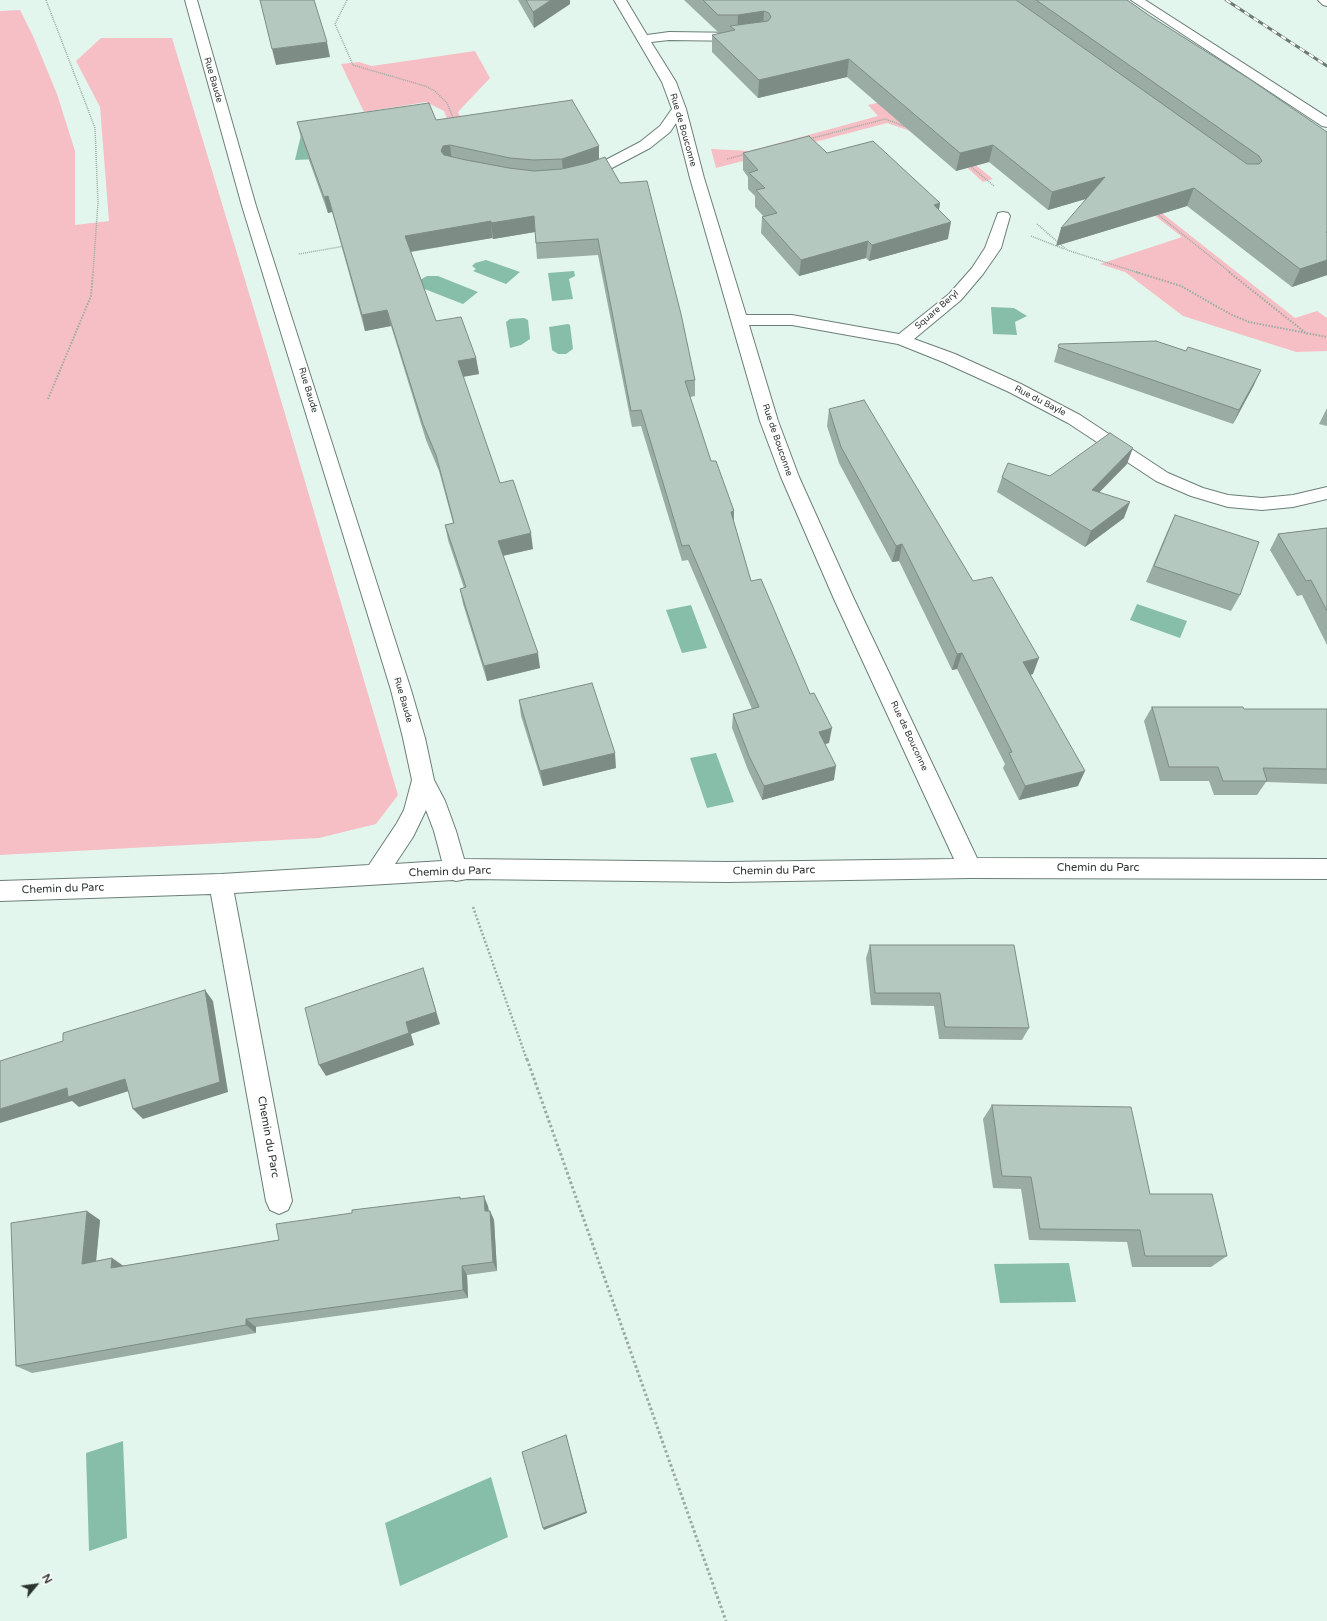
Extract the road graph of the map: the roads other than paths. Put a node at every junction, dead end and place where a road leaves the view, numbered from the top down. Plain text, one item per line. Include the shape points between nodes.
1 (191, 0) edge
2 (620, 0) edge
3 (1137, 0) edge
4 (1324, 0) edge
5 (1327, 2) edge
6 (757, 35) edge
7 (644, 39) junction
8 (679, 109) junction
9 (1327, 123) edge
10 (570, 178) edge
11 (1004, 216) dead end
12 (740, 320) junction
13 (902, 340) junction
14 (1327, 493) edge
15 (423, 780) junction
16 (970, 868) junction
17 (1327, 869) edge
18 (461, 870) junction
19 (375, 875) junction
20 (221, 884) junction
21 (0, 891) edge
22 (279, 1201) dead end

1 - 15 street, Rue Baude via 249,206 401,690
2 - 7 street, Rue de Bouconne
3 - 9 street
4 - 5 street
6 - 7 street via 737,38 669,36
7 - 8 street, Rue de Bouconne via 670,82
8 - 10 street via 665,129 645,144 605,166
8 - 12 street, Rue de Bouconne
11 - 13 street, Square Beryl via 993,248 978,271 954,297
12 - 13 street, Rue du Bayle via 792,320
12 - 16 street, Rue de Bouconne via 769,421 790,477
13 - 14 street, Rue du Bayle via 949,358 1074,418 1162,478 1197,492 1228,501 1262,504 1293,501
15 - 18 street, Rue Baude
15 - 19 street, Rue Baude via 415,810 405,830
16 - 17 street, Chemin du Parc
16 - 18 street, Chemin du Parc via 727,872
18 - 19 street, Chemin du Parc
19 - 20 street, Chemin du Parc
20 - 21 street, Chemin du Parc
20 - 22 street, Chemin du Parc

